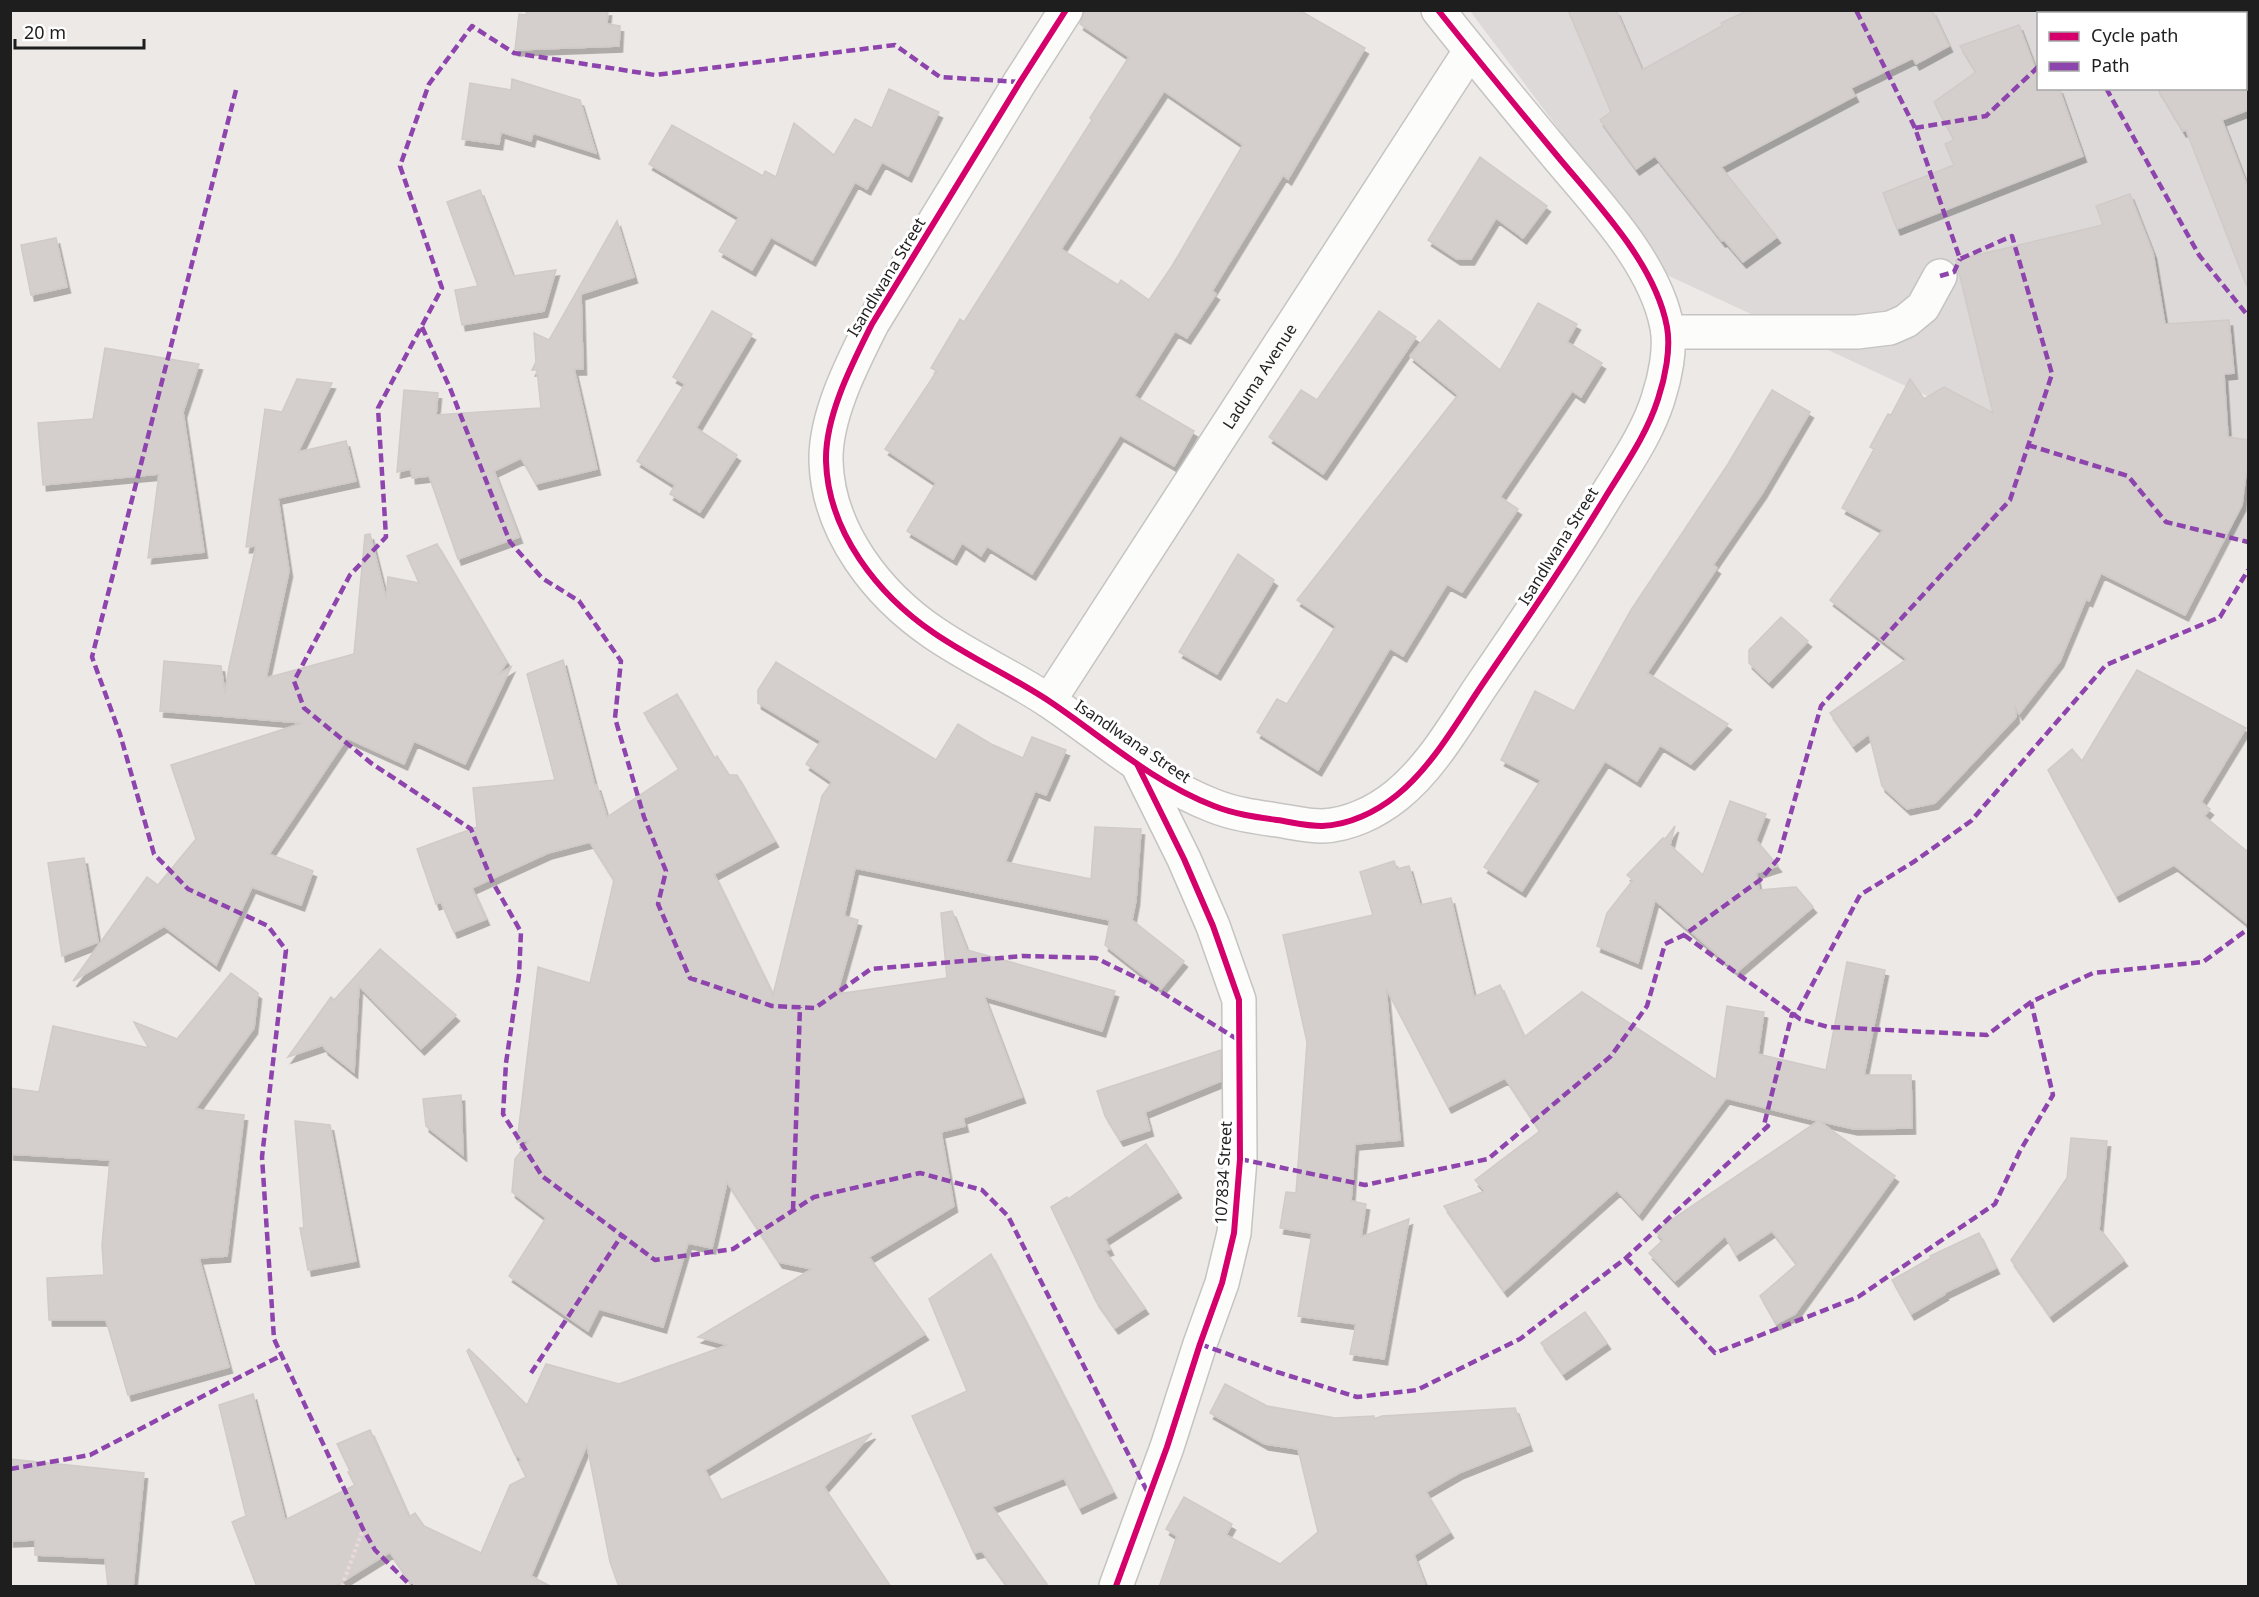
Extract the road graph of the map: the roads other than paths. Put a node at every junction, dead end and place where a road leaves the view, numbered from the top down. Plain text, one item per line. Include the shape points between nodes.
1 (1066, 10) edge
2 (1438, 10) edge
3 (1470, 51) junction
4 (1940, 276) dead end
5 (1668, 332) junction
6 (1049, 700) junction
7 (1137, 764) junction
8 (1116, 1587) edge

1 - 6 street, Isandlwana Street via 872,324 835,407 826,458 829,486 849,544 895,602 934,633
2 - 3 street, Isandlwana Street
3 - 5 street, Isandlwana Street via 1620,233 1653,284
3 - 6 street, Laduma Avenue
4 - 5 street via 1923,307 1890,328 1857,332
5 - 7 street, Isandlwana Street via 1666,369 1658,400 1641,437 1562,569 1425,766 1397,795 1353,821 1321,826 1293,823 1217,808
6 - 7 street, Isandlwana Street
7 - 8 street, 107834 Street via 1188,868 1239,1000 1240,1159 1234,1233 1222,1283

